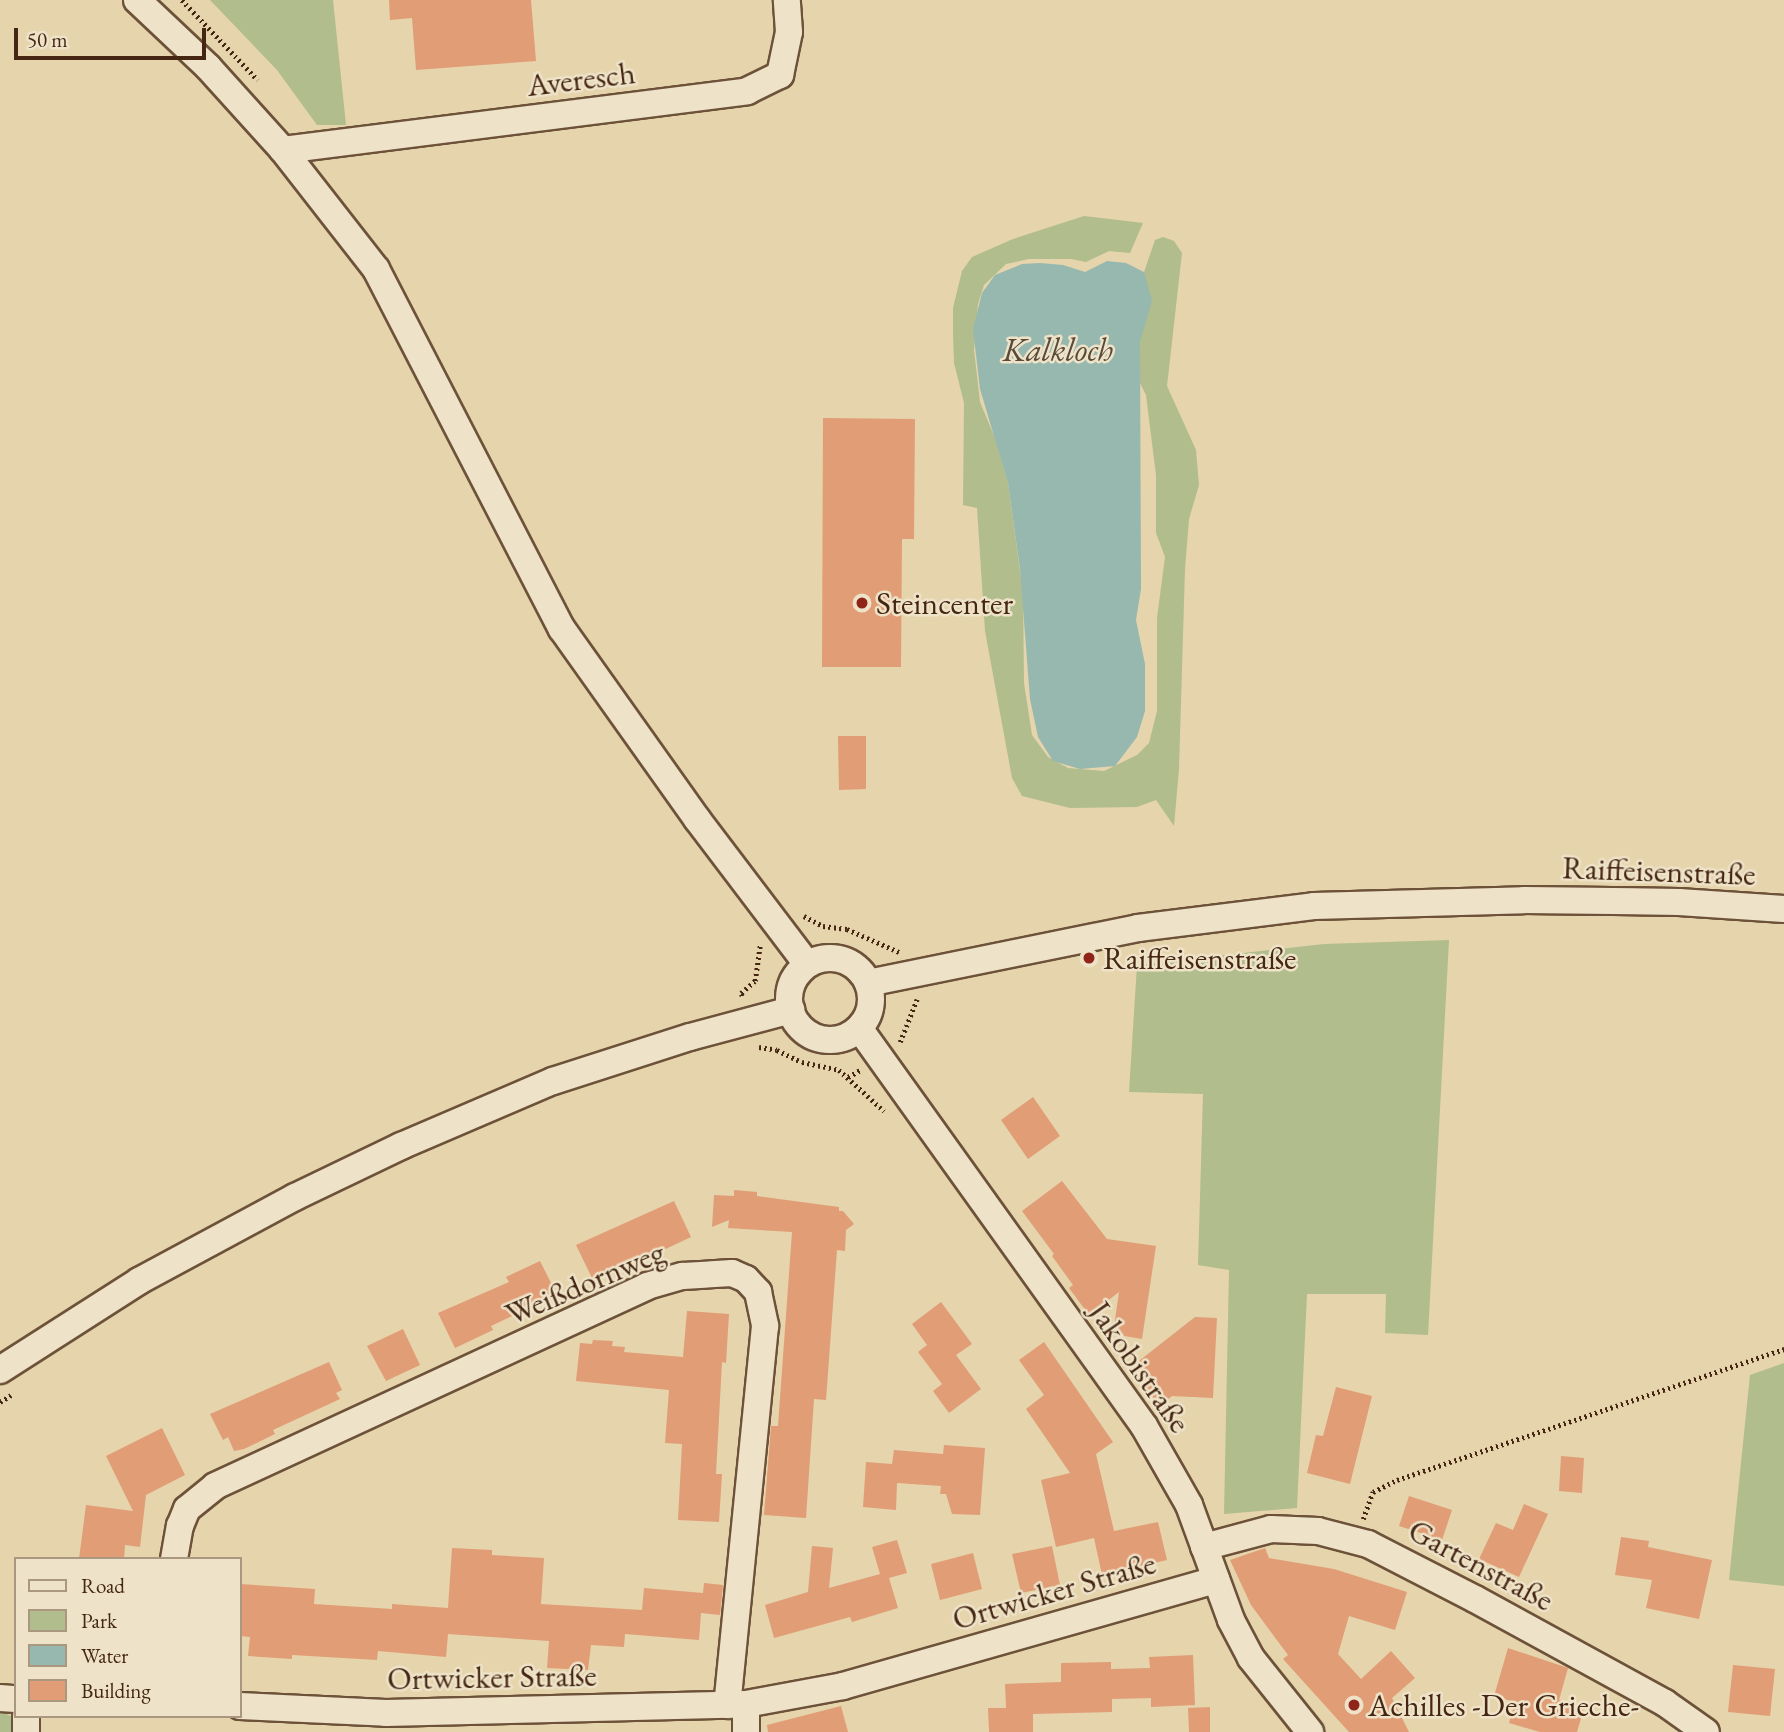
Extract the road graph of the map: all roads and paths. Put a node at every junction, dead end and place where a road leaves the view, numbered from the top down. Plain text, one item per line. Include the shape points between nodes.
1 (137, 0) edge
2 (787, 0) edge
3 (283, 150) junction
4 (1784, 909) edge
5 (780, 929) junction
6 (807, 964) junction
7 (911, 973) junction
8 (868, 983) junction
9 (791, 1010) junction
10 (749, 1021) junction
11 (859, 1028) junction
12 (880, 1059) junction
13 (887, 1114) dead end
14 (1784, 1349) edge
15 (0, 1370) edge
16 (22, 1387) dead end
17 (0, 1402) edge
18 (1356, 1540) junction
19 (1204, 1548) junction
20 (174, 1557) edge
21 (1216, 1580) junction
22 (736, 1704) junction
23 (242, 1706) edge
24 (746, 1732) edge
25 (1310, 1732) edge
26 (1706, 1732) edge

1 - 3 street
2 - 3 street, Averesch via 789,32 780,75 747,91
3 - 5 street via 376,269 562,628
4 - 7 street, Raiffeisenstraße via 1524,900 1314,906 1138,928
5 - 6 street
5 - 7 path via 802,914 823,926 847,929 898,949
5 - 10 path via 758,945 760,966 755,981 741,993
6 - 8 street via 842,960 862,973
6 - 9 street via 791,986
7 - 8 street, Raiffeisenstraße
7 - 12 path via 918,1002 909,1013 898,1048
8 - 11 street via 870,1007
9 - 10 street
9 - 11 street via 798,1024 821,1039 834,1040
10 - 13 path via 757,1048 839,1070
10 - 15 street via 553,1081 401,1146 175,1262
11 - 12 street, Jakobistraße
12 - 19 street, Jakobistraße via 1144,1426 1189,1505
14 - 18 path via 1397,1480 1373,1492
16 - 17 path
18 - 19 street, Gartenstraße via 1318,1531 1271,1529
18 - 26 street, Gartenstraße via 1408,1563 1665,1703
19 - 21 street, Jakobistraße
20 - 22 street, Weißdornweg via 187,1509 215,1486 647,1286 684,1276 732,1273 758,1292 765,1326
21 - 22 street, Ortwicker Straße via 843,1686
21 - 25 street, Jakobistraße via 1251,1657
22 - 23 street, Ortwicker Straße via 386,1713
22 - 24 street

